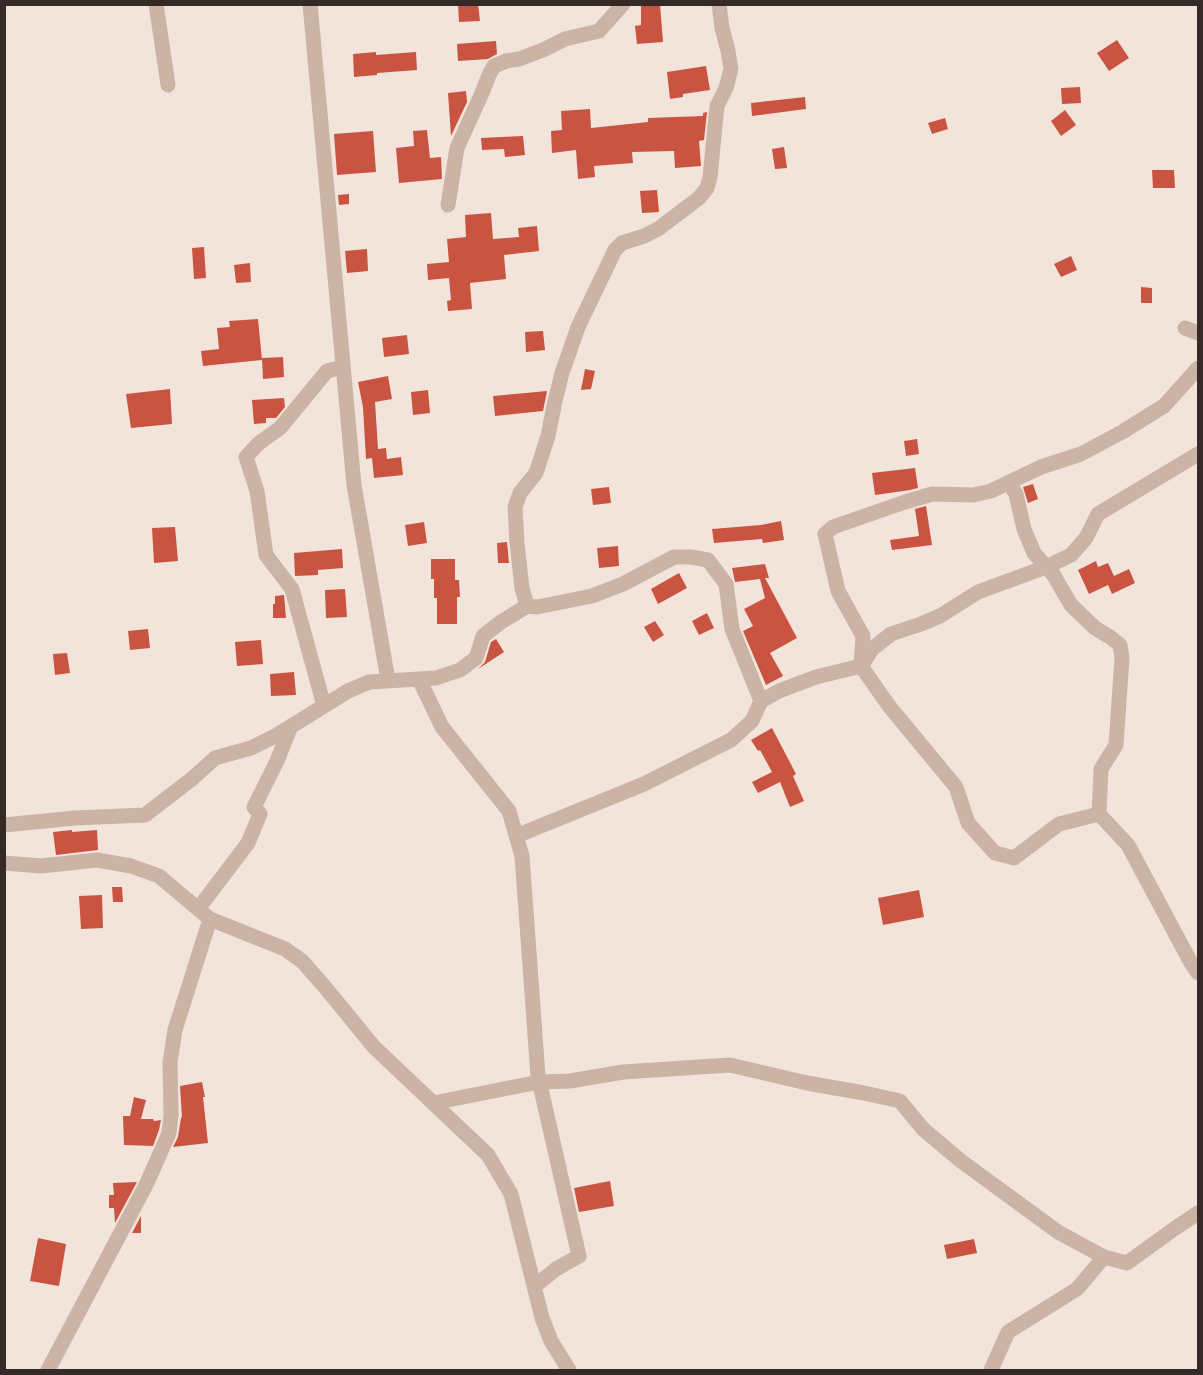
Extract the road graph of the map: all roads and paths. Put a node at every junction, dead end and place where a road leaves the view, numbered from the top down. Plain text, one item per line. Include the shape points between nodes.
1 (156, 4) edge
2 (309, 4) edge
3 (623, 4) edge
4 (719, 4) edge
5 (168, 86) dead end
6 (448, 205) dead end
7 (343, 367) junction
8 (1198, 368) edge
9 (1198, 454) edge
10 (1009, 483) junction
11 (1046, 567) junction
12 (527, 606) junction
13 (861, 666) junction
14 (418, 679) junction
15 (388, 680) junction
16 (761, 701) junction
17 (324, 706) junction
18 (291, 726) junction
19 (1099, 814) junction
20 (4, 825) edge
21 (516, 836) junction
22 (4, 863) edge
23 (198, 909) junction
24 (210, 919) junction
25 (1198, 973) edge
26 (539, 1082) junction
27 (433, 1103) junction
28 (1198, 1213) edge
29 (1104, 1257) junction
30 (535, 1286) junction
31 (48, 1371) edge
32 (569, 1371) edge
33 (991, 1371) edge

1 - 5 street
2 - 7 street
3 - 6 street via 598,31 494,66 457,148
4 - 12 street via 731,69 717,106 707,188 658,229 622,243 615,250 578,327 536,473 520,493 515,507
7 - 15 street via 354,485
7 - 17 street via 327,371 280,428 246,457 257,491 266,555 292,589
8 - 10 street via 1164,406 1122,432 1081,454
9 - 11 street via 1098,514 1086,538 1071,555
10 - 11 street via 1034,553
10 - 13 street via 973,495 932,494 833,527 825,534 838,591 863,636
11 - 13 street via 978,592 940,616 891,634 872,649
11 - 19 street via 1071,604 1095,628 1120,645 1116,745 1101,769
12 - 14 street via 483,636 476,658 460,670
12 - 16 street via 592,596 674,557 708,560 726,584 732,629
13 - 16 street via 816,677
13 - 19 street via 956,787 968,823 995,853 1014,858 1059,824
14 - 15 street
14 - 21 street via 442,727 508,811
15 - 17 street via 369,682
16 - 21 street via 752,721 731,740 644,784
17 - 18 street
18 - 20 street via 251,748 215,758 145,815
18 - 23 street via 254,807 260,814 248,843
19 - 25 street via 1128,845
21 - 26 street via 522,856
22 - 23 street via 41,866 97,860 131,866 159,876
23 - 24 street
24 - 27 street via 285,949 302,961 374,1047
24 - 31 street via 175,1030 170,1062 169,1133 147,1184
26 - 27 street
26 - 29 street via 730,1065 900,1101 923,1129 961,1161 1058,1232
26 - 30 street via 579,1256
27 - 30 street via 488,1155 512,1194
28 - 29 street via 1127,1263
29 - 33 street via 1077,1289 1008,1332
30 - 32 street via 551,1341

